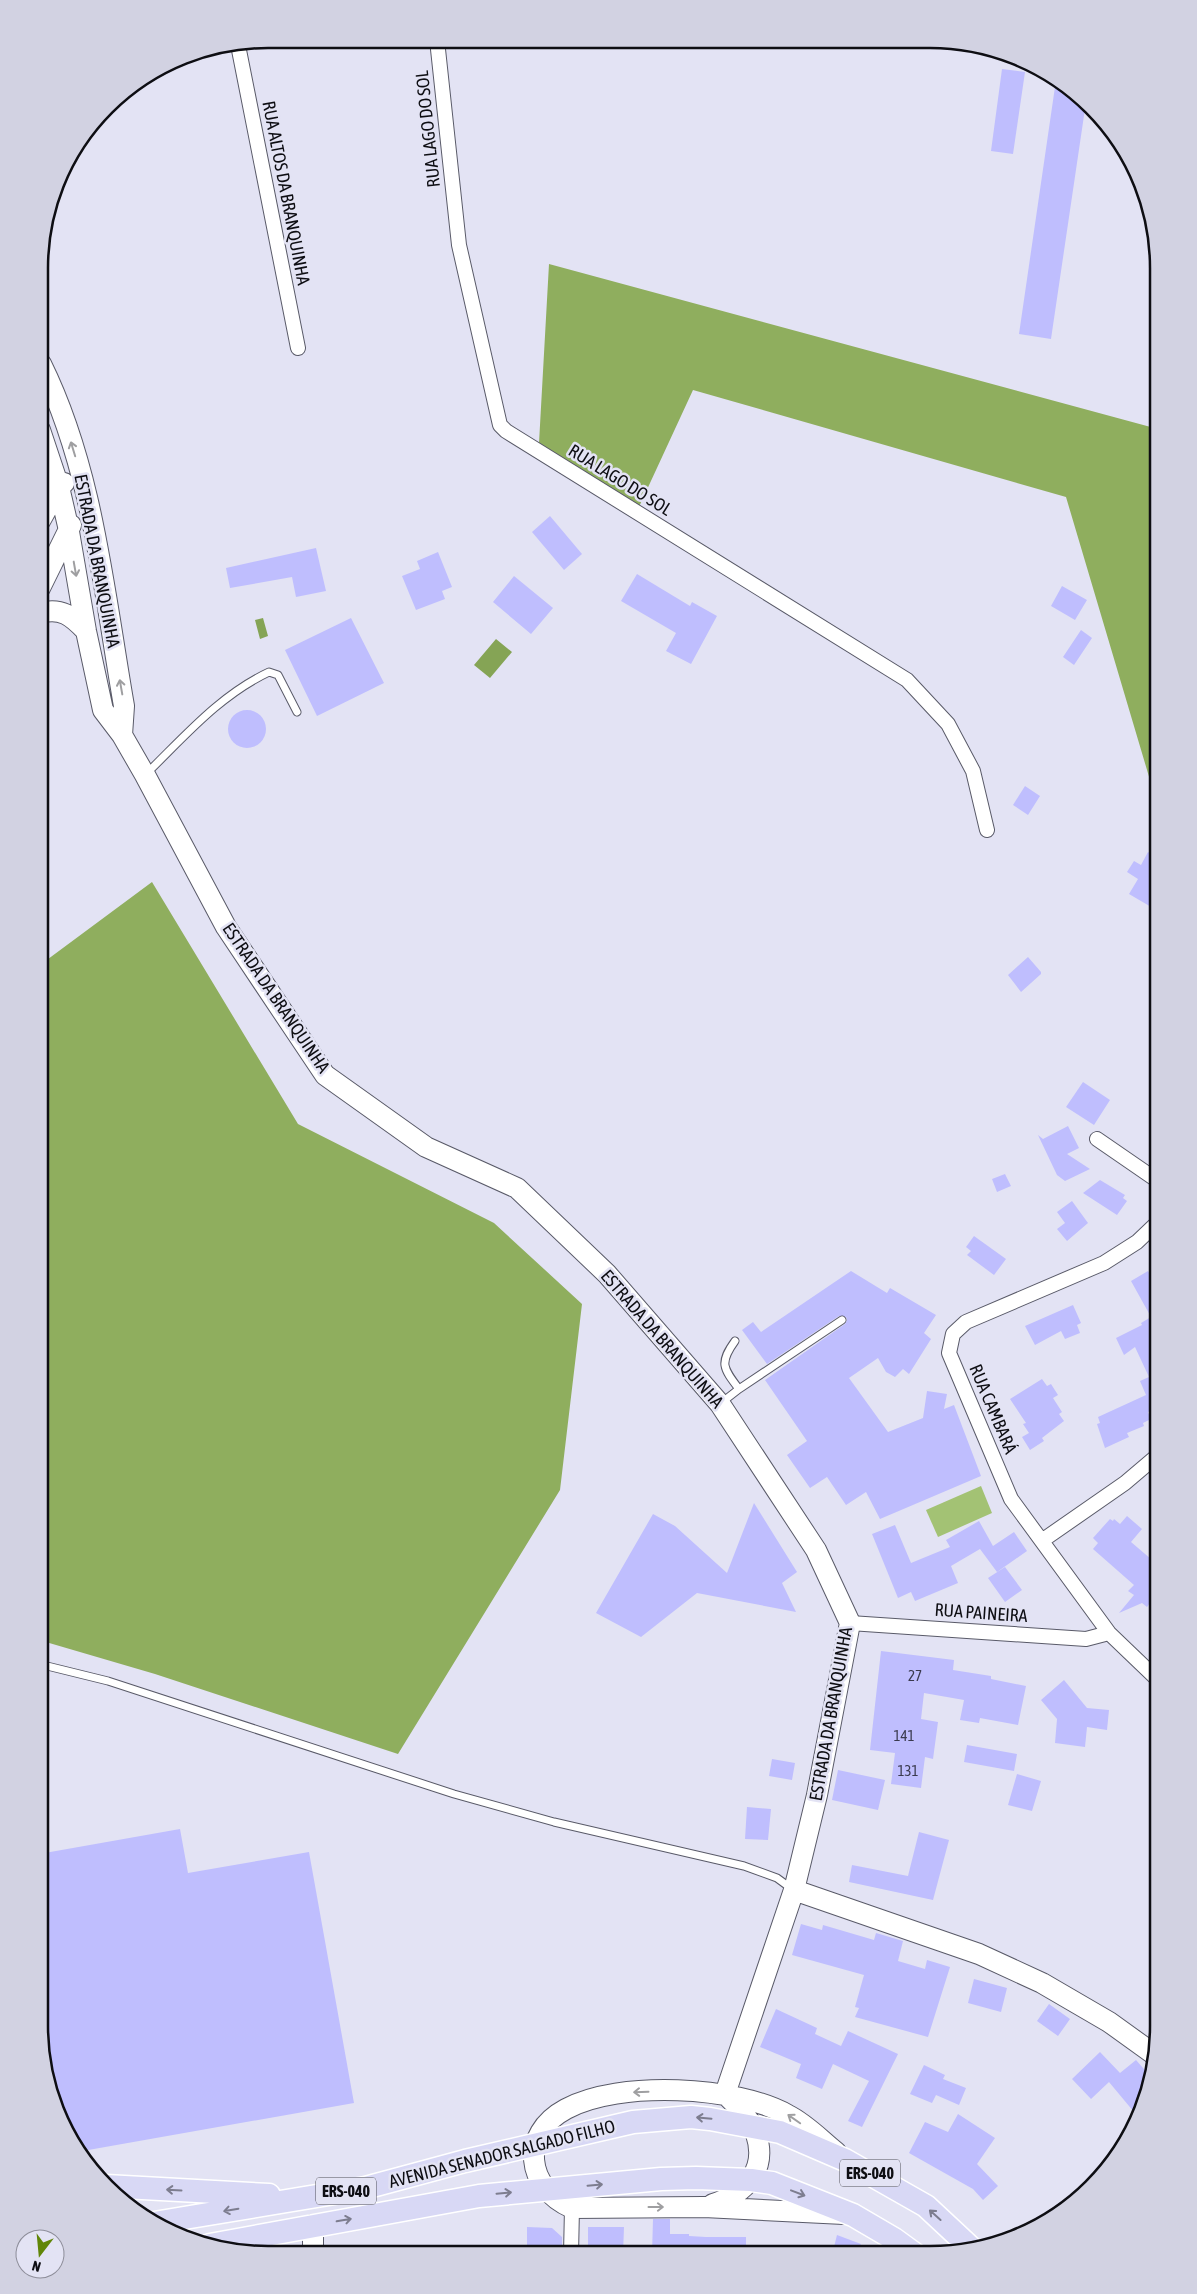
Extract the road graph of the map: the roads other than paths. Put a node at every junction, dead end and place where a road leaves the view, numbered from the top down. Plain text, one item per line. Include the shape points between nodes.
1 (438, 48) edge
2 (239, 49) edge
3 (298, 348) dead end
4 (48, 383) edge
5 (48, 454) edge
6 (79, 471) junction
7 (59, 487) junction
8 (48, 507) edge
9 (91, 513) junction
10 (68, 526) junction
11 (48, 570) edge
12 (48, 610) edge
13 (86, 631) junction
14 (297, 712) dead end
15 (122, 735) junction
16 (145, 775) junction
17 (987, 830) dead end
18 (1097, 1139) dead end
19 (1150, 1175) edge
20 (1150, 1230) edge
21 (842, 1320) dead end
22 (736, 1341) dead end
23 (739, 1389) junction
24 (720, 1404) junction
25 (1150, 1462) edge
26 (1043, 1540) junction
27 (850, 1623) junction
28 (1109, 1633) junction
29 (48, 1666) edge
30 (1150, 1672) edge
31 (794, 1890) junction
32 (1148, 2051) edge
33 (725, 2094) junction
34 (752, 2126) junction
35 (540, 2136) junction
36 (845, 2160) junction
37 (751, 2180) junction
38 (117, 2187) edge
39 (310, 2197) junction
40 (558, 2199) junction
41 (704, 2207) junction
42 (852, 2215) junction
43 (166, 2222) edge
44 (312, 2225) junction
45 (225, 2242) edge
46 (966, 2243) edge
47 (313, 2246) edge
48 (569, 2246) edge
49 (904, 2246) edge

1 - 17 street, RUA LAGO DO SOL via 459,245 500,426 907,680 948,724 957,740 973,771
2 - 3 street, RUA ALTOS DA BRANQUINHA
6 -> 4 main road, ESTRADA DA BRANQUINHA via 64,420
5 - 7 main road, ESTRADA DA BRANQUINHA
6 - 7 main road
6 - 9 main road, ESTRADA DA BRANQUINHA
7 - 8 main road
7 - 10 main road, ESTRADA DA BRANQUINHA
9 - 10 main road
15 -> 9 main road, ESTRADA DA BRANQUINHA via 124,706
10 - 11 main road
10 -> 13 main road, ESTRADA DA BRANQUINHA
12 - 13 main road via 70,615
13 - 15 main road, ESTRADA DA BRANQUINHA via 103,710
14 - 16 lane via 278,675 269,672 247,682 219,703
15 - 16 main road, ESTRADA DA BRANQUINHA
16 - 24 main road, ESTRADA DA BRANQUINHA via 226,927 325,1075 426,1147 517,1188 607,1274
18 - 19 street
20 - 26 street, RUA CAMBARÁ via 1104,1263 966,1322 953,1334 949,1353 1011,1498
21 - 23 lane
22 - 23 lane via 725,1355 724,1363
23 - 24 lane
24 - 27 main road, ESTRADA DA BRANQUINHA via 816,1550
25 - 26 street
26 - 28 street, RUA CAMBARÁ
27 - 28 street, RUA PAINEIRA via 1086,1639
27 - 31 main road, ESTRADA DA BRANQUINHA via 817,1795
28 - 30 street, RUA CAMBARÁ
29 - 31 lane via 108,1681 463,1797 554,1822 744,1866 777,1878
31 - 32 main road via 979,1954 1033,1978 1109,2022
31 - 33 main road, ESTRADA DA BRANQUINHA
33 - 34 main road
33 -> 35 main road, AVENIDA SENADOR SALGADO FILHO via 618,2093 568,2108 556,2115
36 -> 33 main road, AVENIDA SENADOR SALGADO FILHO via 790,2115 759,2102
34 -> 35 main road, AVENIDA SENADOR SALGADO FILHO / ERS-040 via 710,2118 672,2118
34 - 36 main road, AVENIDA SENADOR SALGADO FILHO / ERS-040 via 784,2134
34 - 37 main road via 758,2141 758,2157
35 - 39 main road, AVENIDA SENADOR SALGADO FILHO / ERS-040 via 365,2188
35 - 40 main road via 533,2164
46 -> 36 main road, AVENIDA SENADOR SALGADO FILHO / ERS-040 via 926,2206
40 -> 37 main road, AVENIDA SENADOR SALGADO FILHO / ERS-040 via 661,2179
37 - 41 main road via 737,2195
37 -> 42 main road, AVENIDA SENADOR SALGADO FILHO / ERS-040 via 772,2183
39 -> 38 main road
39 -> 43 main road, AVENIDA SENADOR SALGADO FILHO / ERS-040
40 -> 41 main road, AVENIDA SENADOR SALGADO FILHO
44 -> 40 main road, AVENIDA SENADOR SALGADO FILHO / ERS-040 via 479,2196
40 - 48 street
41 - 42 main road, AVENIDA SENADOR SALGADO FILHO
42 - 49 main road, AVENIDA SENADOR SALGADO FILHO / ERS-040
44 - 45 main road, AVENIDA SENADOR SALGADO FILHO / ERS-040
44 - 47 main road

